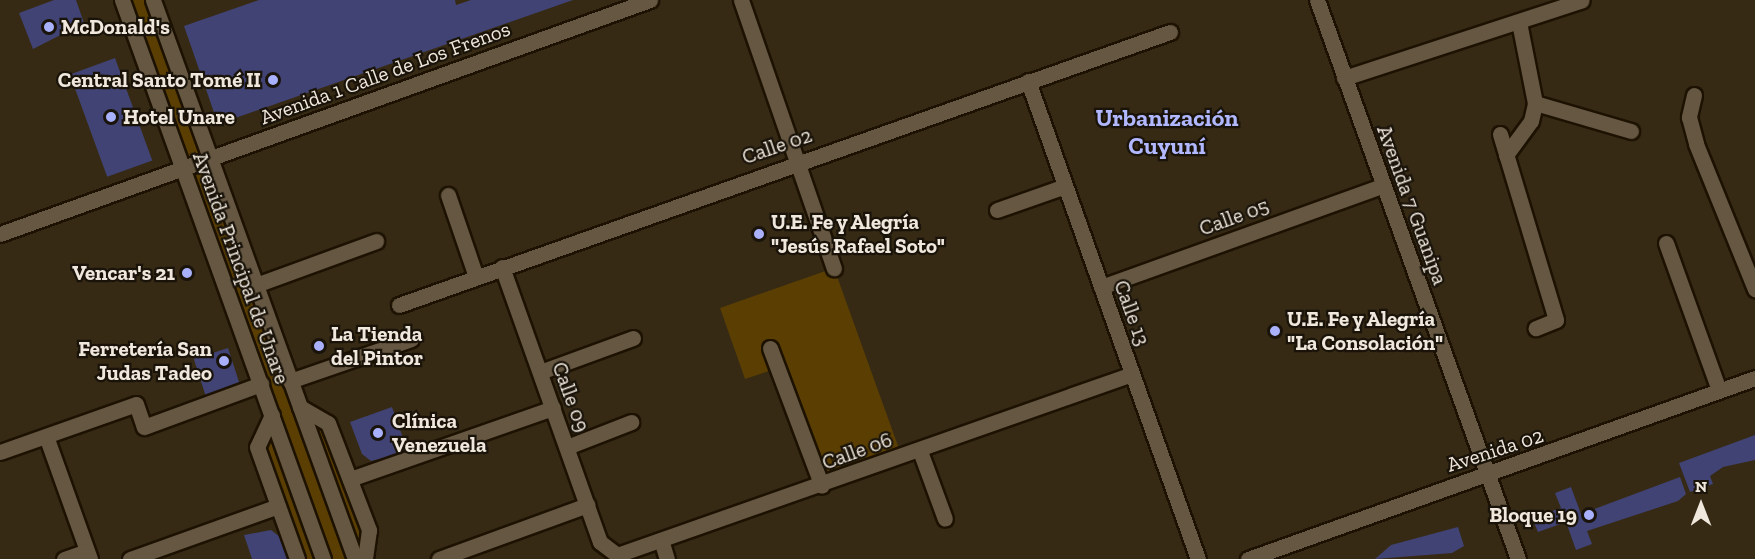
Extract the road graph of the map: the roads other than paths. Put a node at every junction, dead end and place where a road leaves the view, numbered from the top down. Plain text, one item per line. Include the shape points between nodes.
1 (122, 0) edge
2 (153, 0) edge
3 (650, 0) edge
4 (741, 0) edge
5 (1317, 0) edge
6 (1582, 0) edge
7 (1519, 22) junction
8 (1170, 32) dead end
9 (1344, 78) junction
10 (1028, 81) junction
11 (1694, 95) dead end
12 (1535, 103) junction
13 (1631, 131) dead end
14 (1500, 134) dead end
15 (1506, 156) junction
16 (210, 159) junction
17 (797, 161) junction
18 (183, 168) junction
19 (1065, 186) junction
20 (1382, 186) junction
21 (448, 195) dead end
22 (997, 210) dead end
23 (0, 234) edge
24 (376, 241) dead end
25 (1666, 243) dead end
26 (502, 267) junction
27 (834, 268) dead end
28 (476, 277) junction
29 (256, 285) junction
30 (1101, 287) junction
31 (1755, 289) edge
32 (399, 305) dead end
33 (1536, 328) dead end
34 (633, 338) dead end
35 (411, 339) dead end
36 (770, 348) dead end
37 (540, 372) junction
38 (1132, 374) junction
39 (1755, 378) edge
40 (290, 381) junction
41 (261, 384) junction
42 (1719, 390) junction
43 (300, 407) junction
44 (553, 408) junction
45 (272, 415) junction
46 (631, 422) dead end
47 (45, 436) junction
48 (567, 447) junction
49 (921, 450) junction
50 (0, 452) edge
51 (1487, 474) junction
52 (350, 479) junction
53 (822, 486) junction
54 (587, 504) junction
55 (278, 506) junction
56 (945, 519) dead end
57 (600, 542) joint
58 (662, 543) junction
59 (89, 555) edge
60 (64, 559) edge
61 (130, 559) edge
62 (297, 559) edge
63 (323, 559) edge
64 (355, 559) edge
65 (365, 559) edge
66 (439, 559) edge
67 (667, 559) edge
68 (1198, 559) edge
69 (1248, 559) edge
70 (1518, 559) edge

1 - 18 street, Avenida Principal de Unare
2 - 16 street, Avenida Principal de Unare
3 - 16 street, Avenida 1 Calle de Los Frenos
4 - 17 street
5 - 9 street, Avenida 7 Guanipa
6 - 7 street
7 - 9 street
7 - 12 street
8 - 10 street, Calle 02
9 - 20 street, Avenida 7 Guanipa
10 - 17 street, Calle 02
10 - 19 street, Calle 13
11 - 31 street via 1689,117 1696,144
12 - 13 street
12 - 15 street via 1531,121
14 - 15 street
15 - 33 street via 1556,320
16 - 18 street, Avenida 1 Calle de Los Frenos
16 - 29 street, Avenida Principal de Unare
17 - 26 street, Calle 02
17 - 27 street
18 - 23 street, Avenida 1 Calle de Los Frenos
18 - 41 street, Avenida Principal de Unare
19 - 22 street
19 - 30 street, Calle 13
20 - 30 street, Calle 05
20 - 51 street, Avenida 7 Guanipa
21 - 28 street
24 - 29 street
25 - 42 street
26 - 28 street, Calle 02
26 - 37 street, Calle 09
28 - 32 street, Calle 02
29 - 40 street, Avenida Principal de Unare
30 - 38 street, Calle 13
34 - 37 street
35 - 40 street
36 - 53 street
37 - 44 street, Calle 09
38 - 49 street, Calle 06
38 - 68 street, Calle 13
39 - 42 street, Avenida 02
40 - 43 street, Avenida Principal de Unare
41 - 45 street, Avenida Principal de Unare
41 - 47 street via 144,427 136,404
42 - 51 street, Avenida 02
43 - 52 street, Avenida Principal de Unare via 328,423
43 - 64 street, Avenida Principal de Unare
44 - 48 street, Calle 09
44 - 52 street
45 - 55 street, Avenida Principal de Unare via 257,447
45 - 63 street, Avenida Principal de Unare
46 - 48 street
47 - 50 street
47 - 59 street
48 - 54 street, Calle 09
49 - 53 street, Calle 06
49 - 56 street
51 - 69 street, Avenida 02
51 - 70 street, Avenida 7 Guanipa
52 - 65 street, Avenida Principal de Unare via 369,530
53 - 58 street, Calle 06
54 - 57 street, Calle 09
54 - 66 street
55 - 61 street
55 - 62 street, Avenida Principal de Unare
57 - 58 street, Calle 06 via 607,551 628,556
58 - 67 street
59 - 60 street

